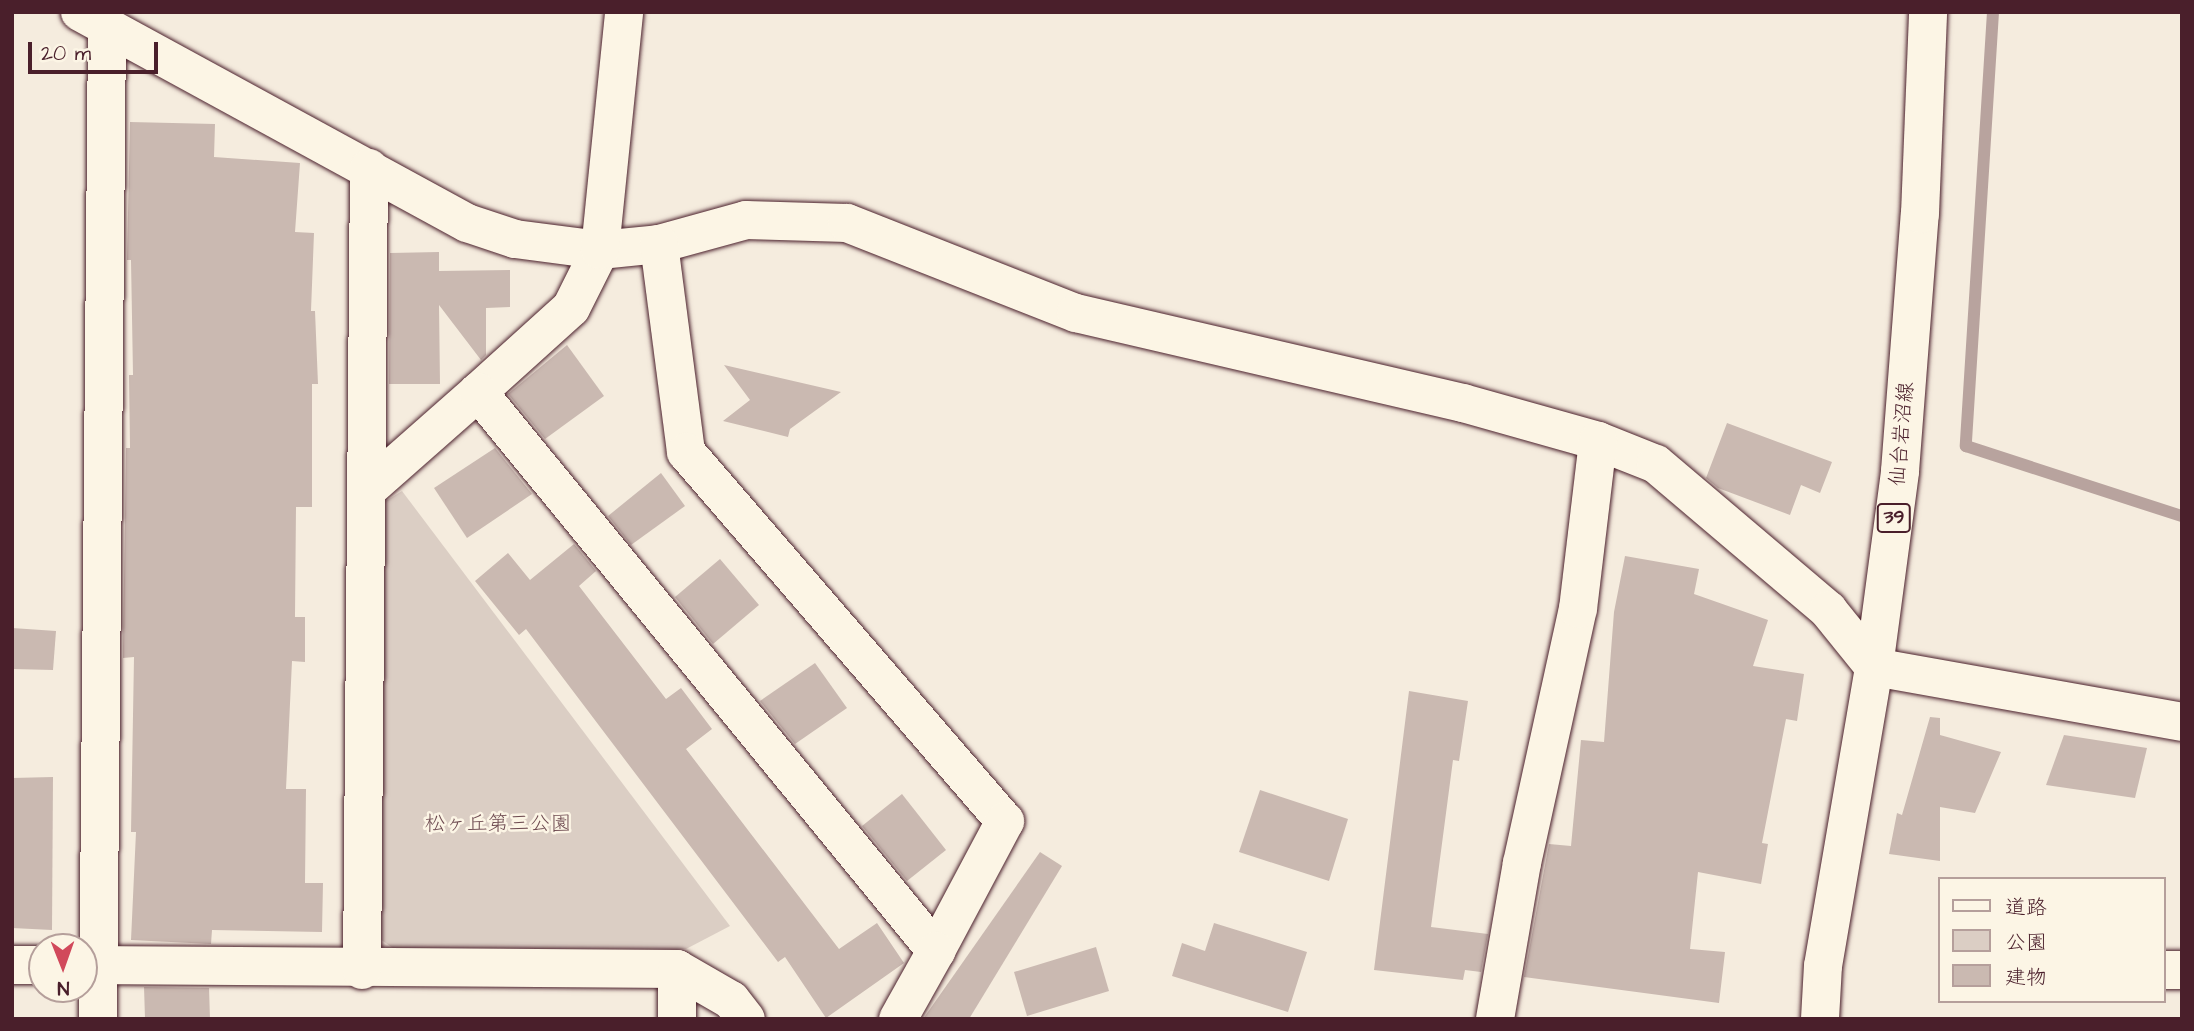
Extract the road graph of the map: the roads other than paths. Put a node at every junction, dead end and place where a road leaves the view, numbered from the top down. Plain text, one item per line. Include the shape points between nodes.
1 (624, 12) edge
2 (1928, 12) edge
3 (94, 20) edge
4 (369, 168) junction
5 (659, 244) junction
6 (600, 250) junction
7 (478, 392) junction
8 (1598, 441) junction
9 (366, 489) junction
10 (1874, 667) junction
11 (2182, 722) edge
12 (91, 933) edge
13 (936, 951) junction
14 (98, 965) edge
15 (677, 969) junction
16 (362, 970) junction
17 (677, 1019) edge
18 (746, 1019) edge
19 (898, 1019) edge
20 (1495, 1019) edge
21 (1820, 1019) edge

1 - 6 street
2 - 10 street, 仙台岩沼線 / 39 via 1920,214 1900,471
3 - 4 street
3 - 12 street
4 - 6 street via 467,223 515,239
4 - 9 street
5 - 6 street
5 - 8 street via 746,220 847,223 1076,313 1463,403
5 - 13 street via 685,452 1005,821
6 - 7 street via 571,308
7 - 9 street
7 - 13 street
8 - 10 street via 1656,464 1828,610
8 - 20 street via 1578,609 1522,863
9 - 16 street
10 - 11 street
10 - 21 street, 仙台岩沼線 / 39 via 1823,966
13 - 19 street
14 - 16 street
15 - 16 street
15 - 17 street
15 - 18 street via 731,1000

